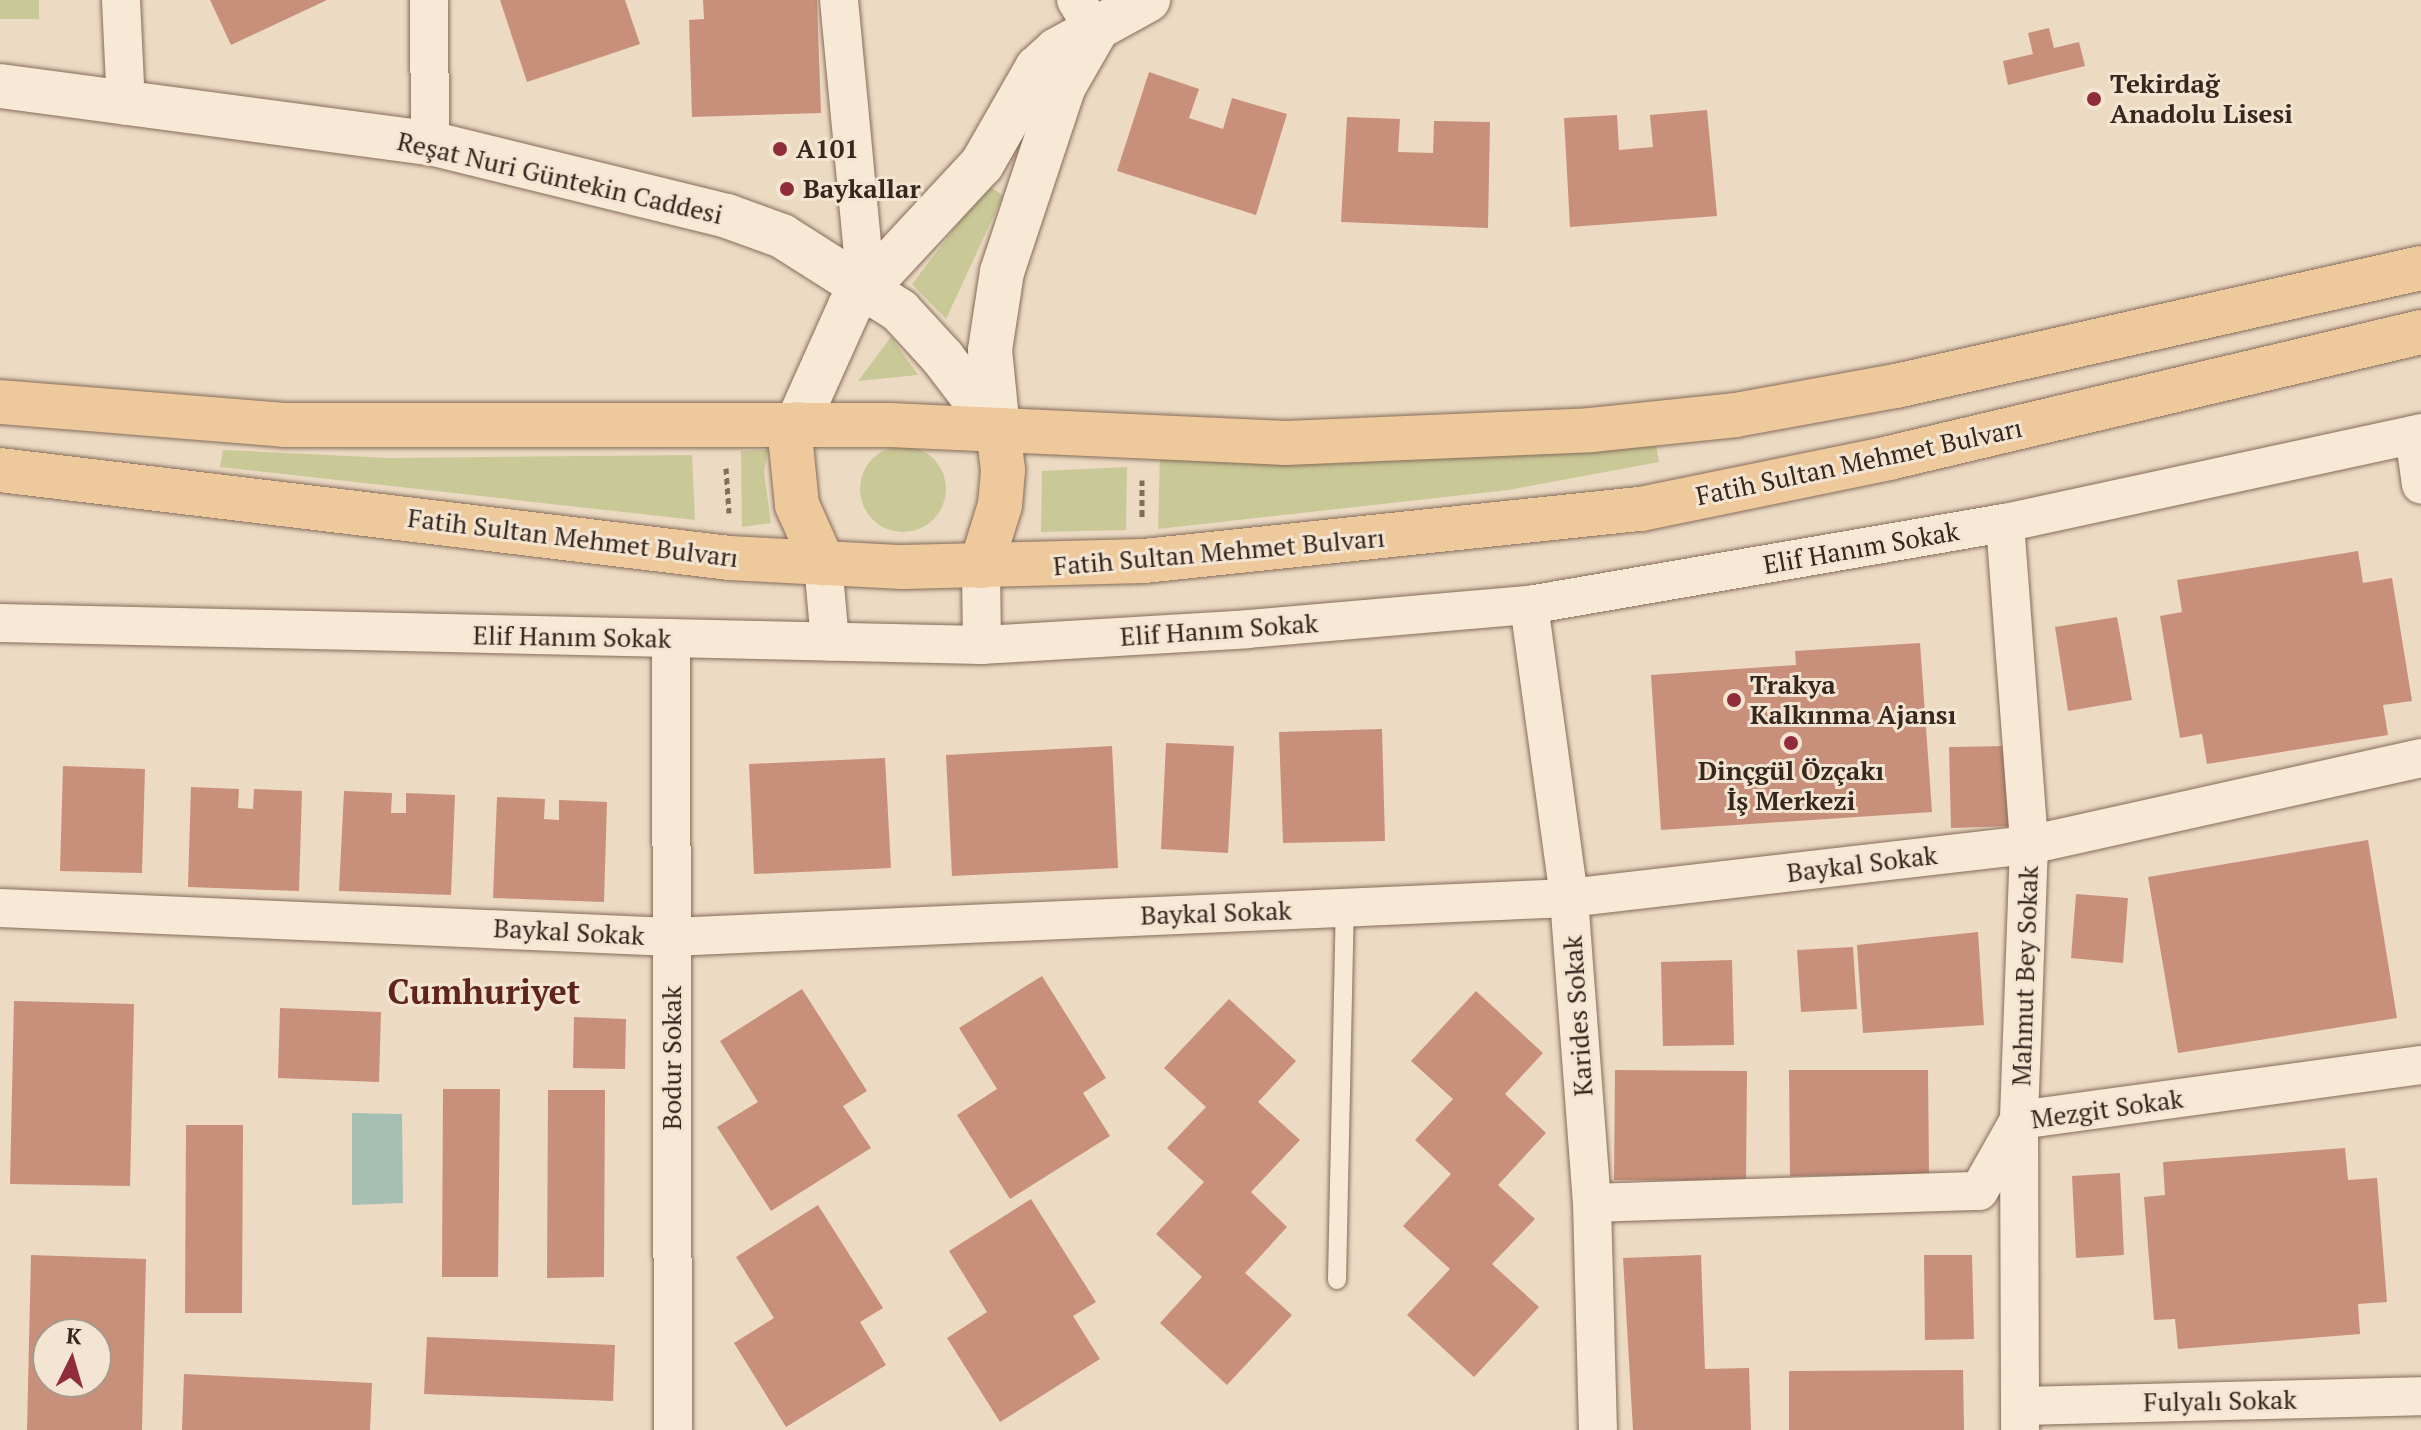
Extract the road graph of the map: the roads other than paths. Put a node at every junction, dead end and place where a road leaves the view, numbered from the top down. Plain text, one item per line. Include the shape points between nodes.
1 (121, 0) edge
2 (429, 0) edge
3 (839, 0) edge
4 (1148, 0) edge
5 (1085, 16) edge
6 (0, 86) edge
7 (126, 106) junction
8 (430, 143) junction
9 (2421, 268) edge
10 (866, 288) junction
11 (2421, 332) edge
12 (0, 402) edge
13 (797, 424) junction
14 (998, 430) junction
15 (2418, 434) edge
16 (0, 470) edge
17 (2421, 485) edge
18 (2005, 523) junction
19 (823, 563) junction
20 (981, 566) junction
21 (1529, 605) junction
22 (0, 623) edge
23 (671, 638) junction
24 (830, 642) junction
25 (982, 645) junction
26 (2421, 758) edge
27 (2029, 845) junction
28 (1569, 898) junction
29 (1345, 907) junction
30 (0, 908) edge
31 (671, 937) junction
32 (2421, 1065) edge
33 (2019, 1120) junction
34 (1592, 1203) junction
35 (1337, 1280) dead end
36 (2421, 1396) edge
37 (2020, 1418) edge
38 (673, 1430) edge
39 (1598, 1430) edge

1 - 7 street
2 - 8 street
3 - 10 street
4 - 5 street
5 - 10 street via 1037,68 982,164
5 - 14 street via 1002,272 990,350
6 - 7 street, Reşat Nuri Güntekin Caddesi
7 - 8 street, Reşat Nuri Güntekin Caddesi
8 - 10 street, Reşat Nuri Güntekin Caddesi via 727,216 782,236
9 - 14 main road via 2067,350 1736,415 1591,430 1286,443
10 - 13 street via 850,306
10 - 14 street, Reşat Nuri Güntekin Caddesi via 900,311
11 - 20 main road, Fatih Sultan Mehmet Bulvarı via 1889,458 1641,509 1144,561
12 - 13 main road via 284,425
13 - 14 main road
13 - 19 main road via 791,445 797,505
14 - 20 main road via 1000,505
15 - 17 street
15 - 18 street, Elif Hanım Sokak
16 - 19 main road, Fatih Sultan Mehmet Bulvarı via 677,552
18 - 21 street, Elif Hanım Sokak
18 - 27 street, Mahmut Bey Sokak
19 - 20 main road, Fatih Sultan Mehmet Bulvarı
19 - 24 street
20 - 25 street
21 - 25 street, Elif Hanım Sokak
21 - 28 street, Karides Sokak
22 - 23 street, Elif Hanım Sokak
23 - 24 street, Elif Hanım Sokak
23 - 31 street, Bodur Sokak
24 - 25 street, Elif Hanım Sokak
26 - 27 street, Baykal Sokak
27 - 28 street, Baykal Sokak
27 - 33 street, Mahmut Bey Sokak
28 - 29 street, Baykal Sokak
28 - 34 street, Karides Sokak
29 - 31 street, Baykal Sokak
29 - 35 lane
30 - 31 street, Baykal Sokak
31 - 38 street, Bodur Sokak
32 - 33 street, Mezgit Sokak
33 - 34 street, Mezgit Sokak via 1979,1191
33 - 37 street, Mahmut Bey Sokak
34 - 39 street, Karides Sokak
36 - 37 street, Fulyalı Sokak

